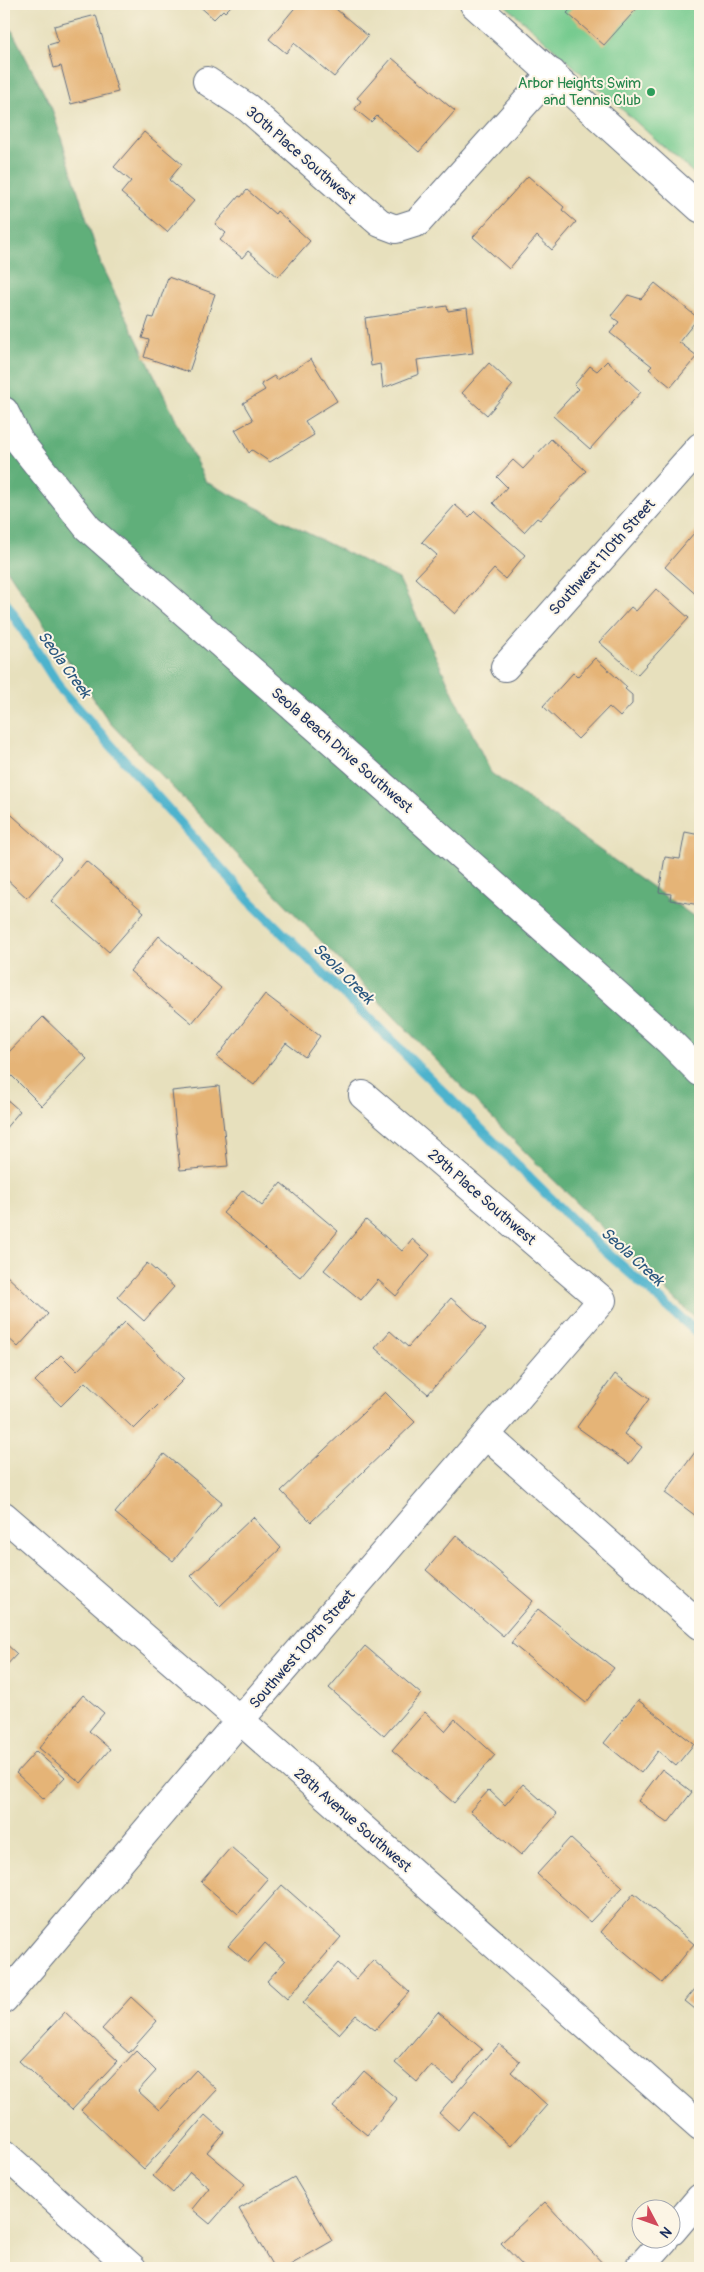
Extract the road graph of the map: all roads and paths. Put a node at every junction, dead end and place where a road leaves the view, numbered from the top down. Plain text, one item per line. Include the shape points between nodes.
1 (474, 4) edge
2 (552, 74) junction
3 (207, 81) dead end
4 (700, 208) edge
5 (4, 411) edge
6 (700, 447) edge
7 (505, 666) dead end
8 (700, 1072) edge
9 (364, 1095) dead end
10 (602, 1300) joint
11 (486, 1436) junction
12 (4, 1516) edge
13 (700, 1625) edge
14 (240, 1720) junction
15 (4, 1999) edge
16 (700, 2126) edge
17 (4, 2154) edge
18 (700, 2198) edge
19 (682, 2219) edge
20 (655, 2250) edge
21 (132, 2268) edge
22 (639, 2268) edge

1 - 2 street
2 - 3 street, 30th Place Southwest via 418,222 396,229 380,223 248,108
2 - 4 street
5 - 8 street, Seola Beach Drive Southwest via 19,440 88,528 355,761
6 - 7 street, Southwest 110th Street
9 - 10 street, 29th Place Southwest
10 - 11 street, Southwest 109th Street
11 - 13 street
11 - 14 street, Southwest 109th Street
12 - 14 street, 28th Avenue Southwest
14 - 15 street, Southwest 109th Street
14 - 16 street, 28th Avenue Southwest
17 - 21 street
18 - 19 street
20 - 22 street

